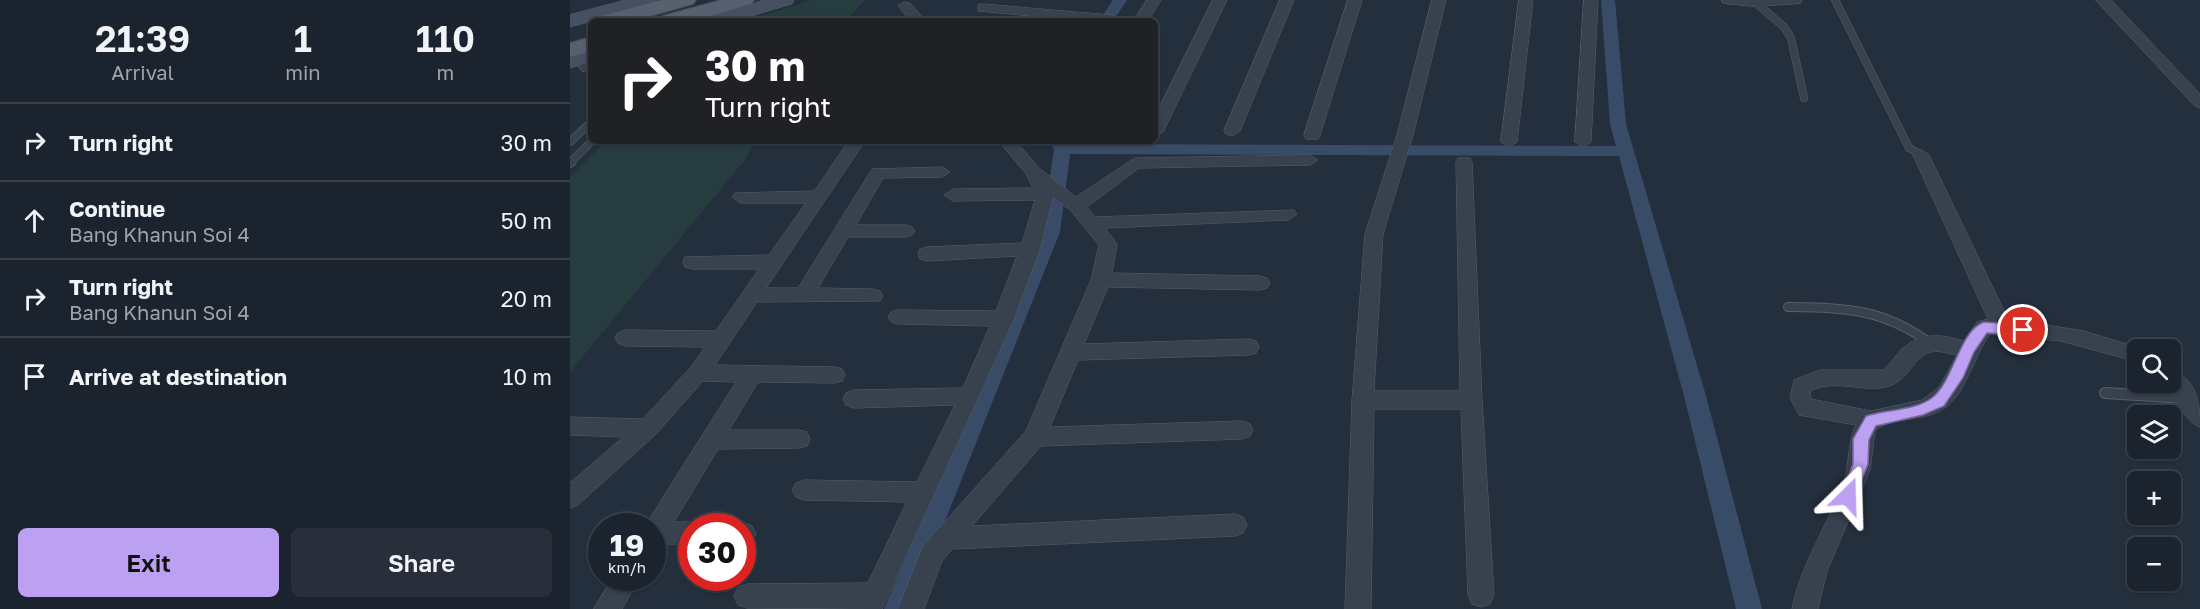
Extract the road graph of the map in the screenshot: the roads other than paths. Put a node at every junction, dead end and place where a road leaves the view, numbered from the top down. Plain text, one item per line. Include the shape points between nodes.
1 (648, 0) edge
2 (686, 0) edge
3 (744, 0) edge
4 (785, 0) edge
5 (1154, 0) edge
6 (1220, 0) edge
7 (1287, 0) edge
8 (1355, 0) edge
9 (1439, 0) edge
10 (1526, 0) edge
11 (1591, 0) edge
12 (1725, 0) edge
13 (1798, 0) edge
14 (1835, 0) edge
15 (2103, 0) edge
16 (905, 2) edge
17 (1756, 3) junction
18 (980, 10) edge
19 (620, 18) edge
20 (681, 18) edge
21 (723, 18) edge
22 (917, 18) edge
23 (1096, 18) edge
24 (1143, 18) edge
25 (570, 21) edge
26 (588, 27) edge
27 (570, 32) edge
28 (1804, 98) dead end
29 (2200, 103) edge
30 (588, 125) edge
31 (1158, 126) edge
32 (1232, 131) dead end
33 (1312, 135) dead end
34 (570, 142) edge
35 (1509, 142) dead end
36 (1583, 142) dead end
37 (589, 144) edge
38 (855, 144) edge
39 (1010, 144) edge
40 (1921, 155) joint
41 (1310, 160) dead end
42 (1464, 162) dead end
43 (570, 163) edge
44 (942, 172) dead end
45 (1033, 172) junction
46 (1045, 194) junction
47 (953, 195) dead end
48 (741, 196) dead end
49 (819, 197) junction
50 (1077, 206) junction
51 (1288, 214) dead end
52 (1090, 223) junction
53 (843, 231) junction
54 (906, 231) dead end
55 (1031, 249) junction
56 (927, 254) dead end
57 (692, 262) dead end
58 (774, 262) junction
59 (1101, 280) junction
60 (1260, 283) dead end
61 (752, 295) junction
62 (804, 295) junction
63 (873, 296) dead end
64 (1788, 307) dead end
65 (898, 317) dead end
66 (1004, 319) junction
67 (2002, 328) junction
68 (625, 338) dead end
69 (721, 339) junction
70 (1930, 343) junction
71 (1249, 347) dead end
72 (2127, 349) edge
73 (1072, 352) junction
74 (1965, 356) junction
75 (698, 373) junction
76 (752, 374) junction
77 (835, 375) dead end
78 (2181, 390) edge
79 (2105, 393) dead end
80 (969, 396) junction
81 (854, 399) dead end
82 (2188, 399) junction
83 (1363, 400) junction
84 (1471, 400) junction
85 (2200, 418) edge
86 (1871, 420) junction
87 (570, 426) edge
88 (648, 428) junction
89 (1242, 430) dead end
90 (1035, 437) junction
91 (799, 439) dead end
92 (713, 440) junction
93 (804, 490) dead end
94 (925, 492) junction
95 (570, 498) edge
96 (666, 516) edge
97 (1236, 525) dead end
98 (946, 538) junction
99 (619, 591) edge
100 (1481, 595) dead end
101 (747, 596) dead end
102 (872, 602) edge
103 (607, 609) edge
104 (911, 609) edge
105 (1358, 609) edge
106 (1805, 609) edge

1 - 25 main road
2 - 19 main road
3 - 20 main road
4 - 21 main road
5 - 24 street
6 - 31 street
7 - 32 street
8 - 33 street
9 - 83 street via 1405,135 1374,234
10 - 35 street
11 - 36 street
12 - 17 lane
13 - 17 lane
14 - 40 lane via 1909,148
15 - 29 street
16 - 22 street
17 - 28 lane via 1791,38
18 - 23 street
26 - 27 main road
30 - 34 lane
37 - 43 lane
38 - 49 street
39 - 45 street
40 - 67 street
41 - 50 street via 1135,163
42 - 84 street
44 - 53 street via 878,173
45 - 46 street
45 - 50 street
46 - 47 street
46 - 55 street
48 - 49 street
49 - 58 street
50 - 52 street
51 - 52 street
52 - 59 street via 1108,244
53 - 54 street
53 - 62 street
55 - 56 street
55 - 66 street
57 - 58 street
58 - 61 street
59 - 60 street
59 - 73 street
61 - 62 street
61 - 69 street
62 - 63 street
64 - 70 lane via 1876,313 1907,324
65 - 66 street
66 - 80 street
67 - 72 street via 2081,338
67 - 74 street via 1984,327
68 - 69 street
69 - 75 street
70 - 74 street via 1943,342
70 - 86 street via 1914,351 1887,378 1829,378 1801,386 1799,393 1807,409
71 - 73 street
73 - 90 street
74 - 86 street via 1938,402
75 - 76 street
75 - 88 street
76 - 77 street
76 - 92 street
78 - 82 street
79 - 82 lane
80 - 81 street
80 - 94 street
82 - 85 street
83 - 84 street
83 - 105 street
84 - 100 street
86 - 106 street via 1861,439 1856,481 1819,556
87 - 88 street
88 - 95 street
89 - 90 street
90 - 98 street
91 - 92 street
92 - 96 street
93 - 94 street
94 - 102 street
97 - 98 street
98 - 104 street via 932,554
99 - 103 street
101 - 102 street

